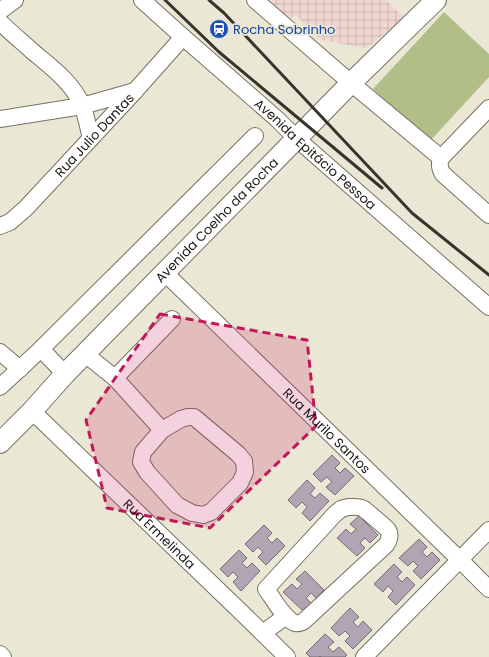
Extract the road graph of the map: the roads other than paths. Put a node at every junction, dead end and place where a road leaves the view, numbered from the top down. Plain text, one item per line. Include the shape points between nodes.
1 (15, 0) edge
2 (142, 0) edge
3 (255, 0) edge
4 (436, 0) edge
5 (0, 11) edge
6 (0, 22) edge
7 (183, 37) junction
8 (351, 83) junction
9 (135, 91) junction
10 (82, 106) junction
11 (489, 108) edge
12 (0, 119) edge
13 (255, 136) dead end
14 (91, 138) junction
15 (297, 139) junction
16 (441, 158) junction
17 (486, 207) edge
18 (0, 226) edge
19 (165, 273) junction
20 (489, 307) edge
21 (172, 319) dead end
22 (42, 349) junction
23 (0, 352) edge
24 (85, 354) junction
25 (20, 368) junction
26 (65, 374) junction
27 (116, 378) junction
28 (0, 387) edge
29 (32, 411) junction
30 (162, 430) junction
31 (0, 443) edge
32 (489, 530) edge
33 (460, 560) junction
34 (489, 589) edge
35 (286, 616) junction
36 (262, 633) junction
37 (0, 654) edge
38 (368, 656) edge
39 (3, 657) edge
40 (287, 657) edge

1 - 5 street
2 - 7 street, Avenida Epitácio Pessoa
3 - 8 street
4 - 8 main road, Avenida Coelho da Rocha
6 - 10 street via 67,82
7 - 9 street, Rua Julio Dantas
7 - 15 street, Avenida Epitácio Pessoa
8 - 15 main road, Avenida Coelho da Rocha
8 - 16 street
9 - 10 street
9 - 14 street, Rua Julio Dantas
10 - 12 street
10 - 14 street
11 - 16 street
13 - 22 street
14 - 18 street, Rua Julio Dantas via 26,208 10,222
15 - 19 main road, Avenida Coelho da Rocha
15 - 20 street, Avenida Epitácio Pessoa
16 - 17 street via 440,170 443,174
19 - 24 main road, Avenida Coelho da Rocha
19 - 33 street, Rua Murilo Santos
21 - 27 street
22 - 25 street
22 - 26 street
23 - 25 street
24 - 26 main road, Avenida Coelho da Rocha
24 - 27 street
25 - 28 street
26 - 29 main road, Avenida Coelho da Rocha
27 - 30 street
29 - 31 main road, Avenida Coelho da Rocha
29 - 36 street, Rua Ermelinda
30 - 30 street via 143,452 141,462 177,506 203,515 211,512 240,483 245,472 244,461 194,417 180,419
32 - 33 street
33 - 34 street, Rua Murilo Santos
33 - 38 street
35 - 35 street via 266,589 335,514 348,507 363,508 388,530 390,536 386,545 304,621 295,623
35 - 36 street
36 - 40 street, Rua Ermelinda
37 - 39 street

